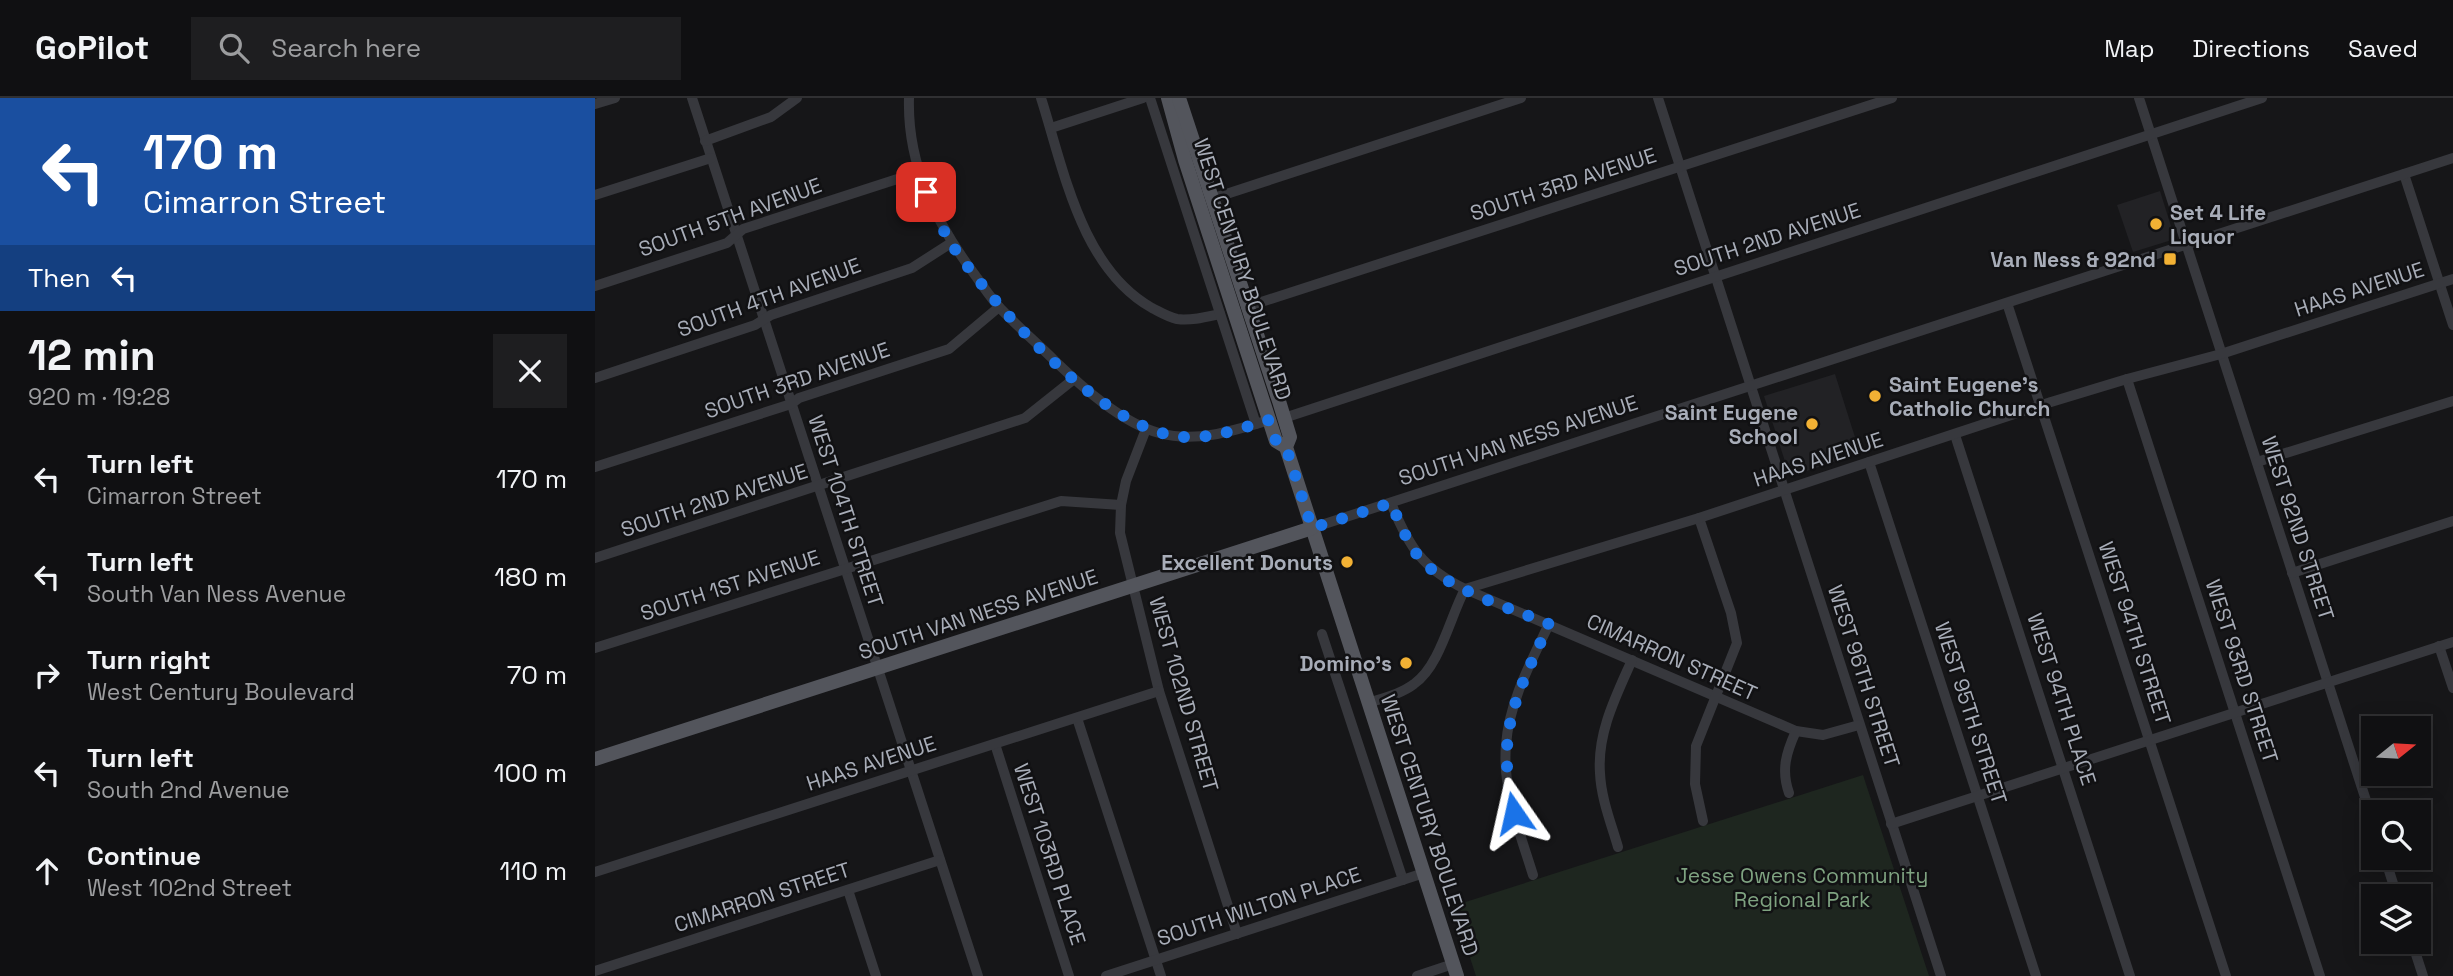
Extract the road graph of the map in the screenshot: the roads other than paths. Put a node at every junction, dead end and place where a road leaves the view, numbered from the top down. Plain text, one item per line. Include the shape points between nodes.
1 (615, 98) edge
2 (692, 98) edge
3 (797, 98) edge
4 (909, 98) edge
5 (1041, 98) edge
6 (1143, 98) edge
7 (1150, 98) edge
8 (1168, 98) edge
9 (1179, 98) edge
10 (1521, 98) edge
11 (1658, 98) edge
12 (1892, 98) edge
13 (2139, 98) edge
14 (2262, 98) edge
15 (595, 104) edge
16 (1051, 128) junction
17 (2150, 134) junction
18 (705, 141) junction
19 (711, 158) junction
20 (2453, 158) edge
21 (1680, 167) junction
22 (919, 172) junction
23 (2404, 174) junction
24 (595, 195) edge
25 (1211, 199) junction
26 (735, 234) junction
27 (951, 243) junction
28 (2186, 245) junction
29 (1715, 276) junction
30 (2453, 279) edge
31 (2439, 283) junction
32 (595, 286) edge
33 (2007, 303) junction
34 (999, 307) junction
35 (1246, 307) junction
36 (1220, 314) junction
37 (763, 320) junction
38 (2453, 325) edge
39 (2221, 354) junction
40 (595, 377) edge
41 (1074, 379) junction
42 (2127, 379) junction
43 (1751, 387) junction
44 (2453, 401) edge
45 (791, 404) junction
46 (2040, 405) junction
47 (1270, 421) junction
48 (1146, 429) junction
49 (1955, 435) junction
50 (2257, 462) junction
51 (1868, 463) junction
52 (595, 467) edge
53 (818, 487) junction
54 (1784, 490) junction
55 (1391, 503) junction
56 (1121, 505) junction
57 (1699, 518) junction
58 (2453, 521) edge
59 (1312, 528) junction
60 (595, 558) edge
61 (844, 569) junction
62 (2292, 573) junction
63 (1133, 586) junction
64 (1465, 589) junction
65 (1549, 624) junction
66 (1322, 634) dead end
67 (2453, 642) edge
68 (2439, 646) junction
69 (595, 648) edge
70 (1632, 660) junction
71 (877, 668) junction
72 (2328, 682) junction
73 (2453, 688) edge
74 (1159, 691) junction
75 (1715, 698) junction
76 (1369, 703) junction
77 (2235, 712) junction
78 (1077, 718) junction
79 (1859, 725) junction
80 (1796, 731) junction
81 (2150, 740) junction
82 (995, 744) junction
83 (595, 759) edge
84 (2064, 768) junction
85 (911, 771) junction
86 (1789, 793) dead end
87 (1978, 796) junction
88 (2366, 800) edge
89 (1703, 821) dead end
90 (1891, 824) junction
91 (1618, 847) dead end
92 (940, 860) junction
93 (595, 872) edge
94 (1424, 873) junction
95 (1533, 875) dead end
96 (1403, 880) junction
97 (848, 890) junction
98 (1237, 934) junction
99 (2416, 954) edge
100 (595, 957) edge
101 (1156, 960) junction
102 (1455, 970) edge
103 (597, 971) edge
104 (876, 976) edge
105 (978, 976) edge
106 (1069, 976) edge
107 (1106, 976) edge
108 (1161, 976) edge
109 (1417, 976) edge
110 (1941, 976) edge
111 (2036, 976) edge
112 (2130, 976) edge
113 (2226, 976) edge
114 (2321, 976) edge
115 (2423, 976) edge

1 - 15 street
2 - 18 street, WEST 104TH STREET
3 - 18 street via 771,117
4 - 22 street
5 - 16 street
6 - 16 street
7 - 36 street, WEST CENTURY BOULEVARD
8 - 47 main road, WEST CENTURY BOULEVARD
9 - 25 main road, WEST CENTURY BOULEVARD
10 - 25 street
11 - 21 street, WEST 96TH STREET
12 - 21 street, SOUTH 3RD AVENUE
13 - 17 street, WEST 92ND STREET
14 - 17 street, SOUTH 2ND AVENUE
16 - 36 street via 1085,231 1115,278 1143,303 1175,318
17 - 28 street, WEST 92ND STREET
17 - 29 street, SOUTH 2ND AVENUE
18 - 19 street, WEST 104TH STREET
19 - 24 street
19 - 26 street, WEST 104TH STREET
20 - 23 street, SOUTH VAN NESS AVENUE
21 - 29 street, WEST 96TH STREET
21 - 35 street, SOUTH 3RD AVENUE
22 - 26 street, SOUTH 5TH AVENUE
22 - 27 street
23 - 28 street, SOUTH VAN NESS AVENUE
23 - 31 street
25 - 35 main road, WEST CENTURY BOULEVARD
26 - 32 street, SOUTH 5TH AVENUE via 727,243
26 - 37 street, WEST 104TH STREET
27 - 34 street
27 - 37 street, SOUTH 4TH AVENUE via 912,268
28 - 33 street, SOUTH VAN NESS AVENUE
28 - 39 street, WEST 92ND STREET
29 - 43 street, WEST 96TH STREET
29 - 47 street, SOUTH 2ND AVENUE
30 - 31 street, HAAS AVENUE
31 - 38 street
31 - 39 street, HAAS AVENUE
33 - 43 street, SOUTH VAN NESS AVENUE
33 - 46 street, WEST 94TH STREET
34 - 41 street
34 - 45 street, SOUTH 3RD AVENUE via 950,349
35 - 47 main road, WEST CENTURY BOULEVARD
36 - 47 street, WEST CENTURY BOULEVARD
37 - 40 street, SOUTH 4TH AVENUE
37 - 45 street, WEST 104TH STREET
39 - 42 street, HAAS AVENUE
39 - 50 street, WEST 92ND STREET
41 - 48 street
41 - 53 street, SOUTH 2ND AVENUE via 1025,418
42 - 46 street, HAAS AVENUE
42 - 77 street, WEST 93RD STREET
43 - 54 street, WEST 96TH STREET
43 - 55 street, SOUTH VAN NESS AVENUE
44 - 50 street
45 - 52 street, SOUTH 3RD AVENUE
45 - 53 street, WEST 104TH STREET
46 - 49 street, HAAS AVENUE
46 - 81 street, WEST 94TH STREET
47 - 48 street, SOUTH 2ND AVENUE via 1212,436 1178,437
47 - 59 main road, WEST CENTURY BOULEVARD via 1290,437 1286,447
48 - 56 street, WEST 102ND STREET
49 - 51 street, HAAS AVENUE
49 - 84 street, WEST 94TH PLACE
50 - 62 street, WEST 92ND STREET
51 - 54 street, HAAS AVENUE
51 - 87 street, WEST 95TH STREET
53 - 60 street, SOUTH 2ND AVENUE
53 - 61 street, WEST 104TH STREET
54 - 57 street, HAAS AVENUE
54 - 79 street, WEST 96TH STREET
55 - 59 street, SOUTH VAN NESS AVENUE
55 - 64 street, CIMARRON STREET via 1419,558
56 - 61 street, SOUTH 1ST AVENUE via 1061,501
56 - 63 street, WEST 102ND STREET via 1120,533
57 - 64 street, HAAS AVENUE
57 - 75 street via 1736,630 1733,657
58 - 62 street
59 - 63 main road, SOUTH VAN NESS AVENUE
59 - 76 main road, WEST CENTURY BOULEVARD
61 - 69 street, SOUTH 1ST AVENUE
61 - 71 street, WEST 104TH STREET
62 - 72 street, WEST 92ND STREET
63 - 71 main road, SOUTH VAN NESS AVENUE
63 - 74 street, WEST 102ND STREET
64 - 65 street, CIMARRON STREET
64 - 76 street via 1434,659 1417,682
65 - 70 street, CIMARRON STREET
65 - 95 street via 1515,700 1505,745 1508,789
66 - 96 street, WEST CENTURY BOULEVARD
67 - 68 street
68 - 72 street
68 - 73 street
70 - 75 street, CIMARRON STREET
70 - 91 street via 1611,707 1599,772
71 - 83 main road, SOUTH VAN NESS AVENUE
71 - 85 street, WEST 104TH STREET
72 - 77 street
72 - 88 street, WEST 92ND STREET
74 - 78 street, HAAS AVENUE
74 - 98 street, WEST 102ND STREET
75 - 80 street, CIMARRON STREET
75 - 89 street via 1694,764
76 - 94 main road, WEST CENTURY BOULEVARD
77 - 81 street
77 - 114 street, WEST 93RD STREET
78 - 82 street, HAAS AVENUE
78 - 101 street
79 - 80 street, CIMARRON STREET via 1823,735
79 - 90 street, WEST 96TH STREET
80 - 86 street via 1784,762
81 - 84 street
81 - 113 street, WEST 94TH STREET
82 - 85 street, HAAS AVENUE
82 - 106 street, WEST 103RD PLACE
84 - 87 street
84 - 112 street, WEST 94TH PLACE
85 - 92 street, WEST 104TH STREET
85 - 93 street, HAAS AVENUE
87 - 90 street
87 - 111 street, WEST 95TH STREET
90 - 110 street, WEST 96TH STREET
92 - 97 street, CIMARRON STREET
92 - 105 street, WEST 104TH STREET
94 - 96 street, SOUTH WILTON PLACE
94 - 102 main road, WEST CENTURY BOULEVARD
96 - 98 street, SOUTH WILTON PLACE
97 - 103 street, CIMARRON STREET
97 - 104 street
98 - 101 street, SOUTH WILTON PLACE
99 - 115 street
100 - 103 street
101 - 107 street, SOUTH WILTON PLACE
101 - 108 street
102 - 109 street

